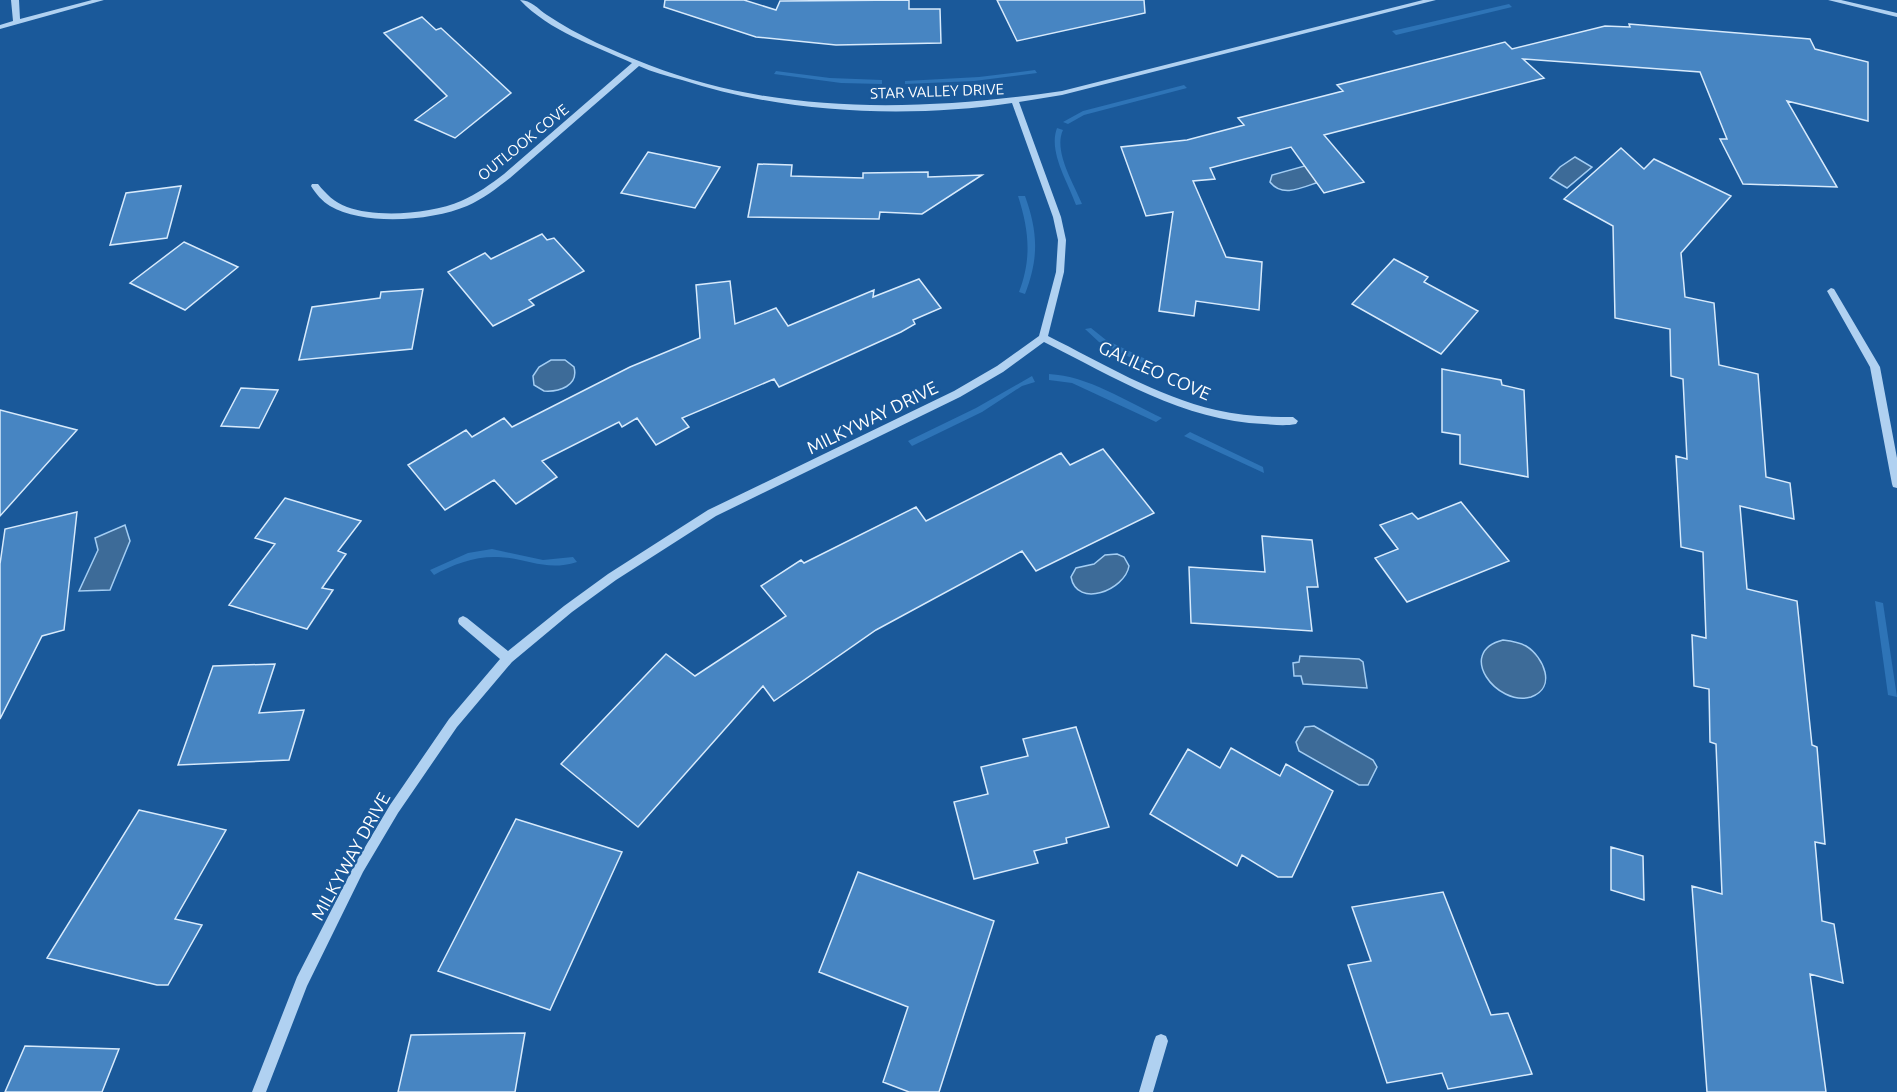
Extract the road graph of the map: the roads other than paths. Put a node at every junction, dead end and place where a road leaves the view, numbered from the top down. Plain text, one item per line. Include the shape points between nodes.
1 (15, 0) edge
2 (100, 0) edge
3 (524, 0) edge
4 (1432, 0) edge
5 (1832, 0) edge
6 (1897, 15) edge
7 (17, 23) junction
8 (0, 27) edge
9 (636, 64) junction
10 (1015, 102) junction
11 (315, 186) dead end
12 (1831, 291) dead end
13 (1043, 338) junction
14 (1293, 421) dead end
15 (1897, 484) edge
16 (463, 621) dead end
17 (508, 658) junction
18 (1161, 1041) dead end
19 (259, 1092) edge
20 (1146, 1092) edge

1 - 7 street
2 - 7 street
3 - 9 street, STAR VALLEY DRIVE via 555,24
4 - 10 street, STAR VALLEY DRIVE via 1107,83
5 - 6 street
7 - 8 street
9 - 10 street, STAR VALLEY DRIVE via 718,89 793,102 891,108
9 - 11 street, OUTLOOK COVE via 511,173 463,204 397,216 361,214 333,203
10 - 13 street via 1062,240 1060,272
12 - 15 street via 1875,367
13 - 14 street, GALILEO COVE via 1206,412
13 - 17 street, MILKYWAY DRIVE via 957,394 712,513 612,577
16 - 17 street
17 - 19 street, MILKYWAY DRIVE via 453,723 359,868 302,982
18 - 20 street

